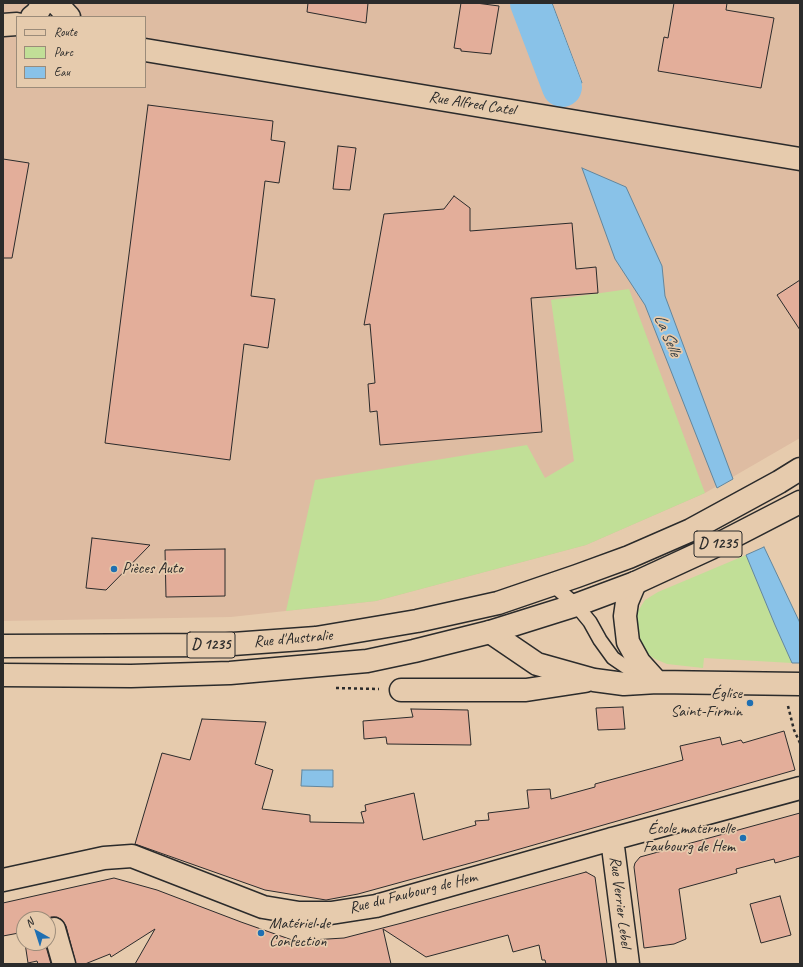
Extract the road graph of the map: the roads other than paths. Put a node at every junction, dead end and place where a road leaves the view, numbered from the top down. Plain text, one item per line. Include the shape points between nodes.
1 (43, 3) edge
2 (56, 3) edge
3 (33, 16) edge
4 (68, 16) edge
5 (16, 24) edge
6 (3, 25) edge
7 (146, 50) edge
8 (800, 159) edge
9 (800, 469) edge
10 (800, 502) edge
11 (636, 583) junction
12 (553, 585) junction
13 (576, 605) junction
14 (490, 632) junction
15 (3, 646) edge
16 (3, 674) edge
17 (594, 680) junction
18 (657, 682) junction
19 (791, 684) edge
20 (400, 690) dead end
21 (800, 788) edge
22 (612, 839) junction
23 (3, 880) edge
24 (56, 936) edge
25 (64, 964) edge
26 (628, 964) edge

1 - 3 street
2 - 4 street
5 - 6 street
7 - 8 street, Rue Alfred Catel
9 - 12 street, D 1235 via 691,530
10 - 11 street, D 1235
11 - 13 street, D 1235
11 - 18 street via 627,602 625,616 628,642 639,662
12 - 13 lane
12 - 15 street, Rue d'Australie / D 1235 via 498,603 417,621 316,638 218,645
13 - 14 street, Rue d'Australie / D 1235
13 - 18 lane via 613,658 632,671
14 - 16 street, Rue d'Australie / D 1235 via 367,661 230,673 131,676
14 - 17 street via 537,664
17 - 18 street via 624,684
17 - 20 street via 526,690
18 - 19 street
21 - 22 street, Rue du Faubourg de Hem
22 - 23 street, Rue du Faubourg de Hem via 376,906 331,913 299,914 264,907 132,856 104,858
22 - 26 street, Rue Verrier Lebel
24 - 25 street

